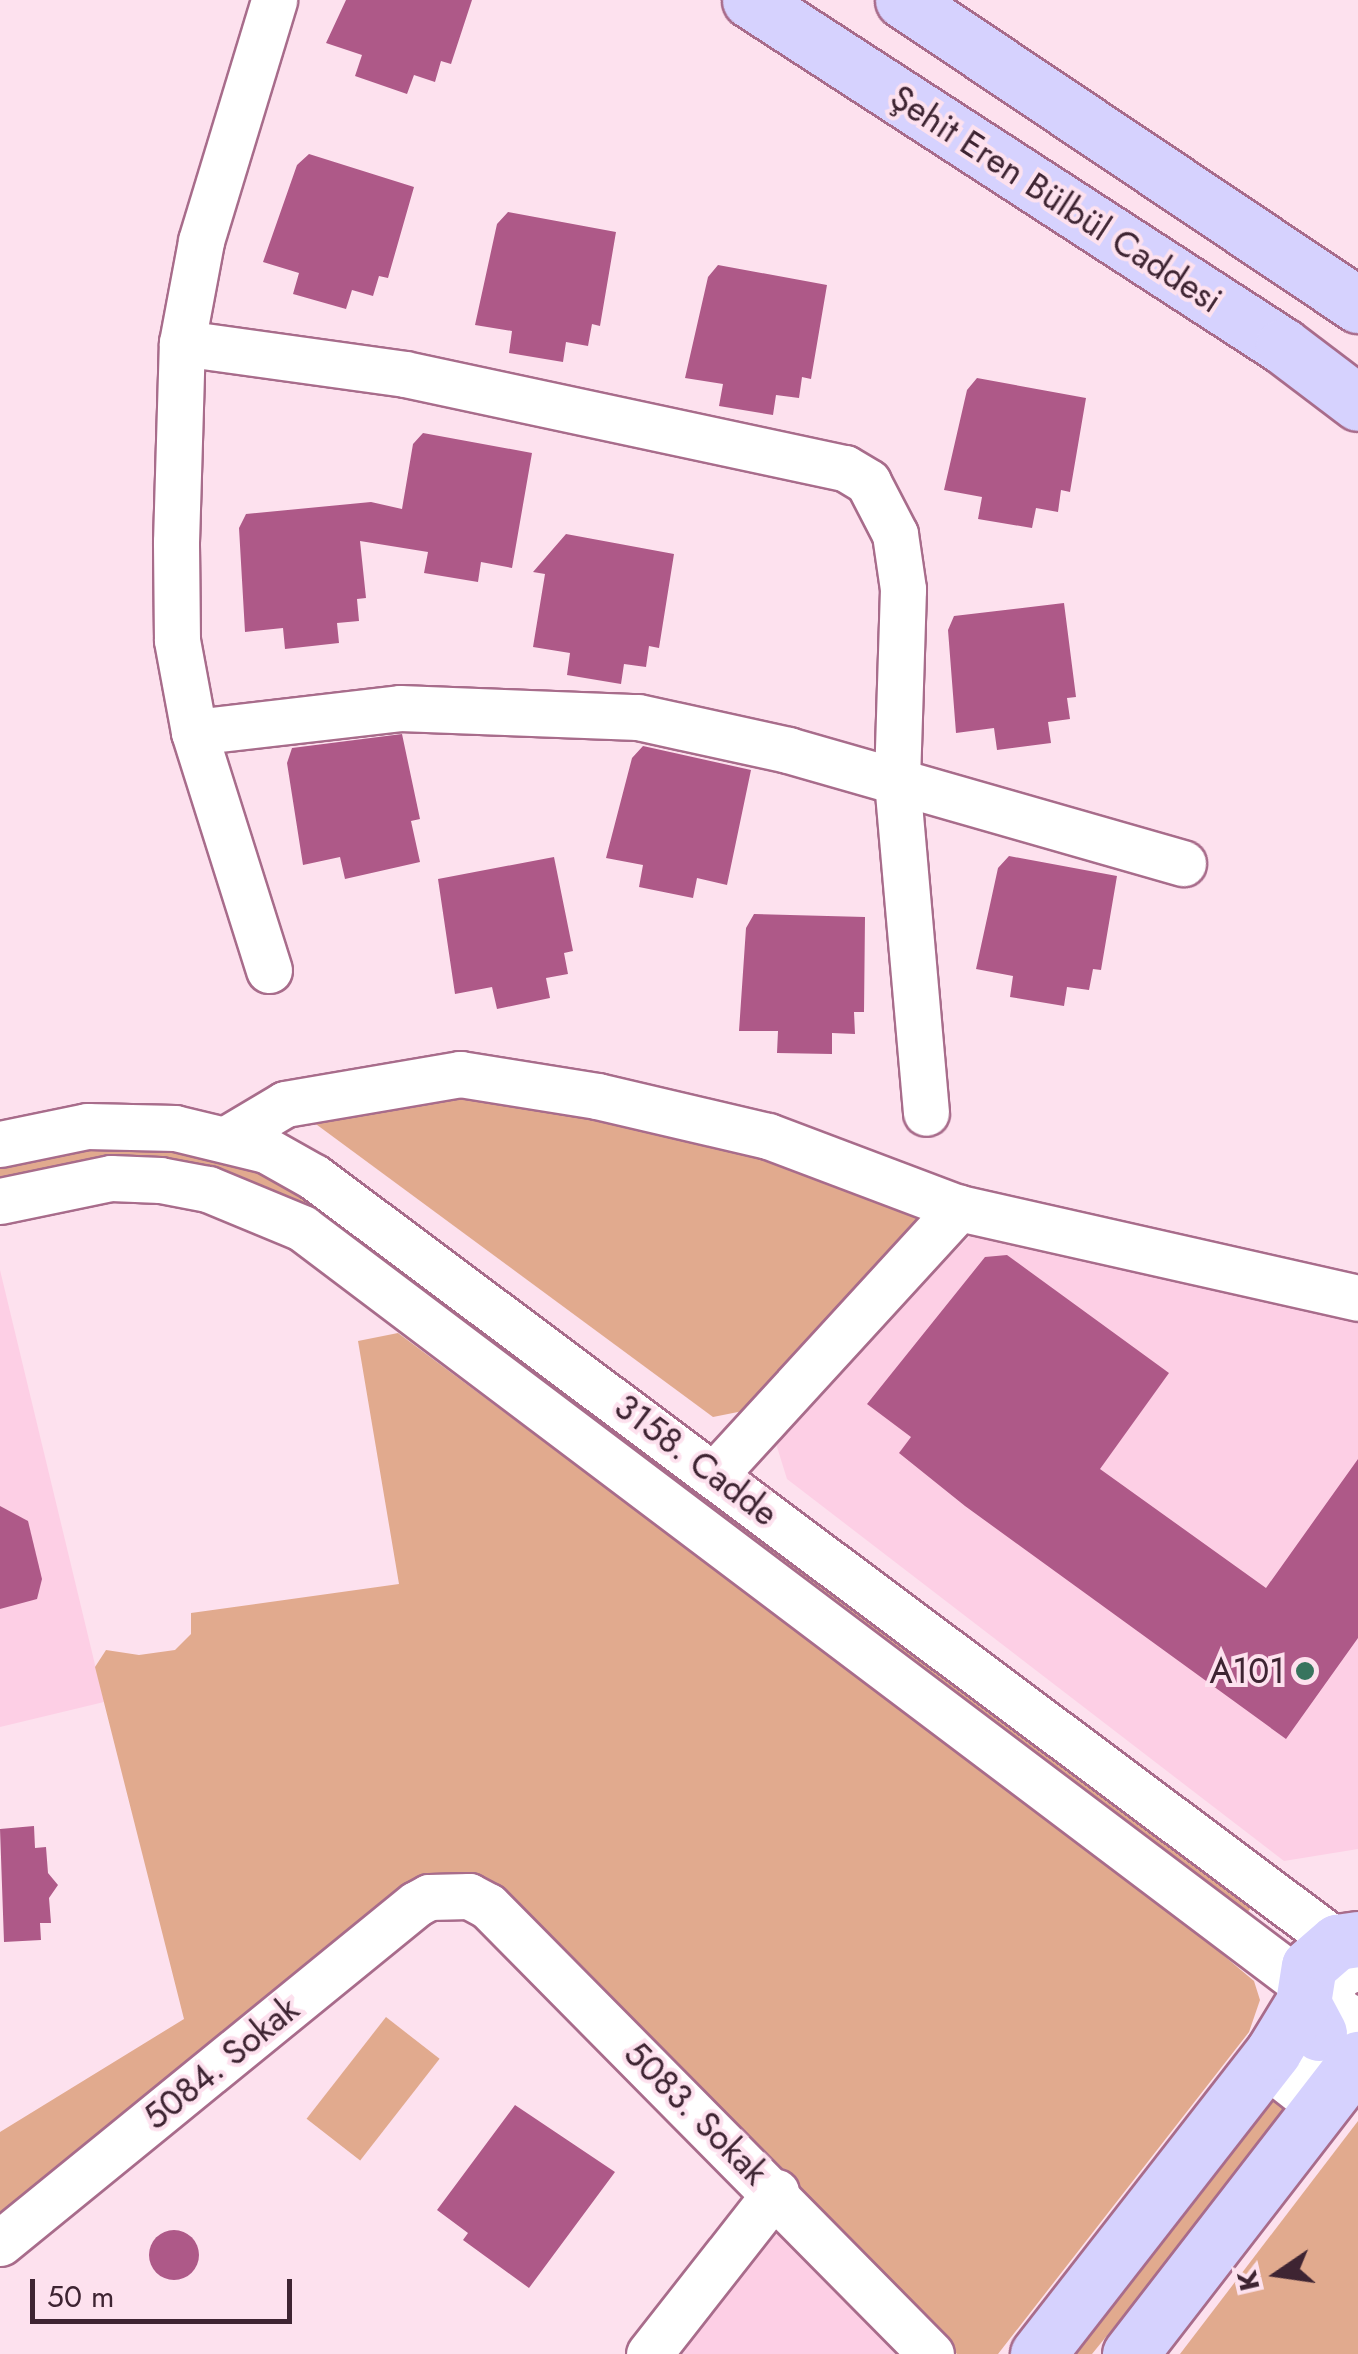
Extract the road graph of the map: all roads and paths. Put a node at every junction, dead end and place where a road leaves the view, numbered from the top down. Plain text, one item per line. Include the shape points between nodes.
1 (274, 0) edge
2 (750, 0) edge
3 (903, 0) edge
4 (1358, 305) edge
5 (182, 343) junction
6 (1358, 403) edge
7 (194, 732) junction
8 (897, 782) junction
9 (1183, 862) dead end
10 (269, 970) dead end
11 (926, 1113) dead end
12 (228, 1138) junction
13 (0, 1144) edge
14 (0, 1201) edge
15 (959, 1208) junction
16 (1358, 1298) edge
17 (716, 1474) junction
18 (448, 1894) joint
19 (1333, 1958) edge
20 (1358, 2021) edge
21 (1358, 2047) edge
22 (1358, 2059) edge
23 (776, 2192) junction
24 (0, 2244) edge
25 (650, 2354) edge
26 (931, 2354) edge
27 (1038, 2354) edge
28 (1130, 2354) edge

1 - 5 street via 201,242
2 - 6 main road, Şehit Eren Bülbül Caddesi via 1282,346
3 - 4 main road
5 - 7 street via 177,640
5 - 8 street via 404,374 845,468 868,482 895,534 905,682
7 - 8 street via 400,708 638,716
7 - 10 street
8 - 9 street
8 - 11 street
12 - 13 street, 3158. Cadde via 128,1124
12 - 15 street via 285,1104 460,1074 597,1096 768,1136
12 - 17 street, 3158. Cadde via 314,1177
14 - 19 street, 3158. Cadde via 111,1178 160,1180 227,1196 302,1228
15 - 16 street
15 - 17 street
17 - 19 street, 3158. Cadde
18 - 23 street, 5083. Sokak via 488,1906
18 - 24 street, 5084. Sokak via 416,1904
19 - 20 street via 1335,2008
19 - 21 main road via 1320,2034
19 - 27 main road via 1273,2052
22 - 28 main road
23 - 25 street
23 - 26 street, 5083. Sokak

